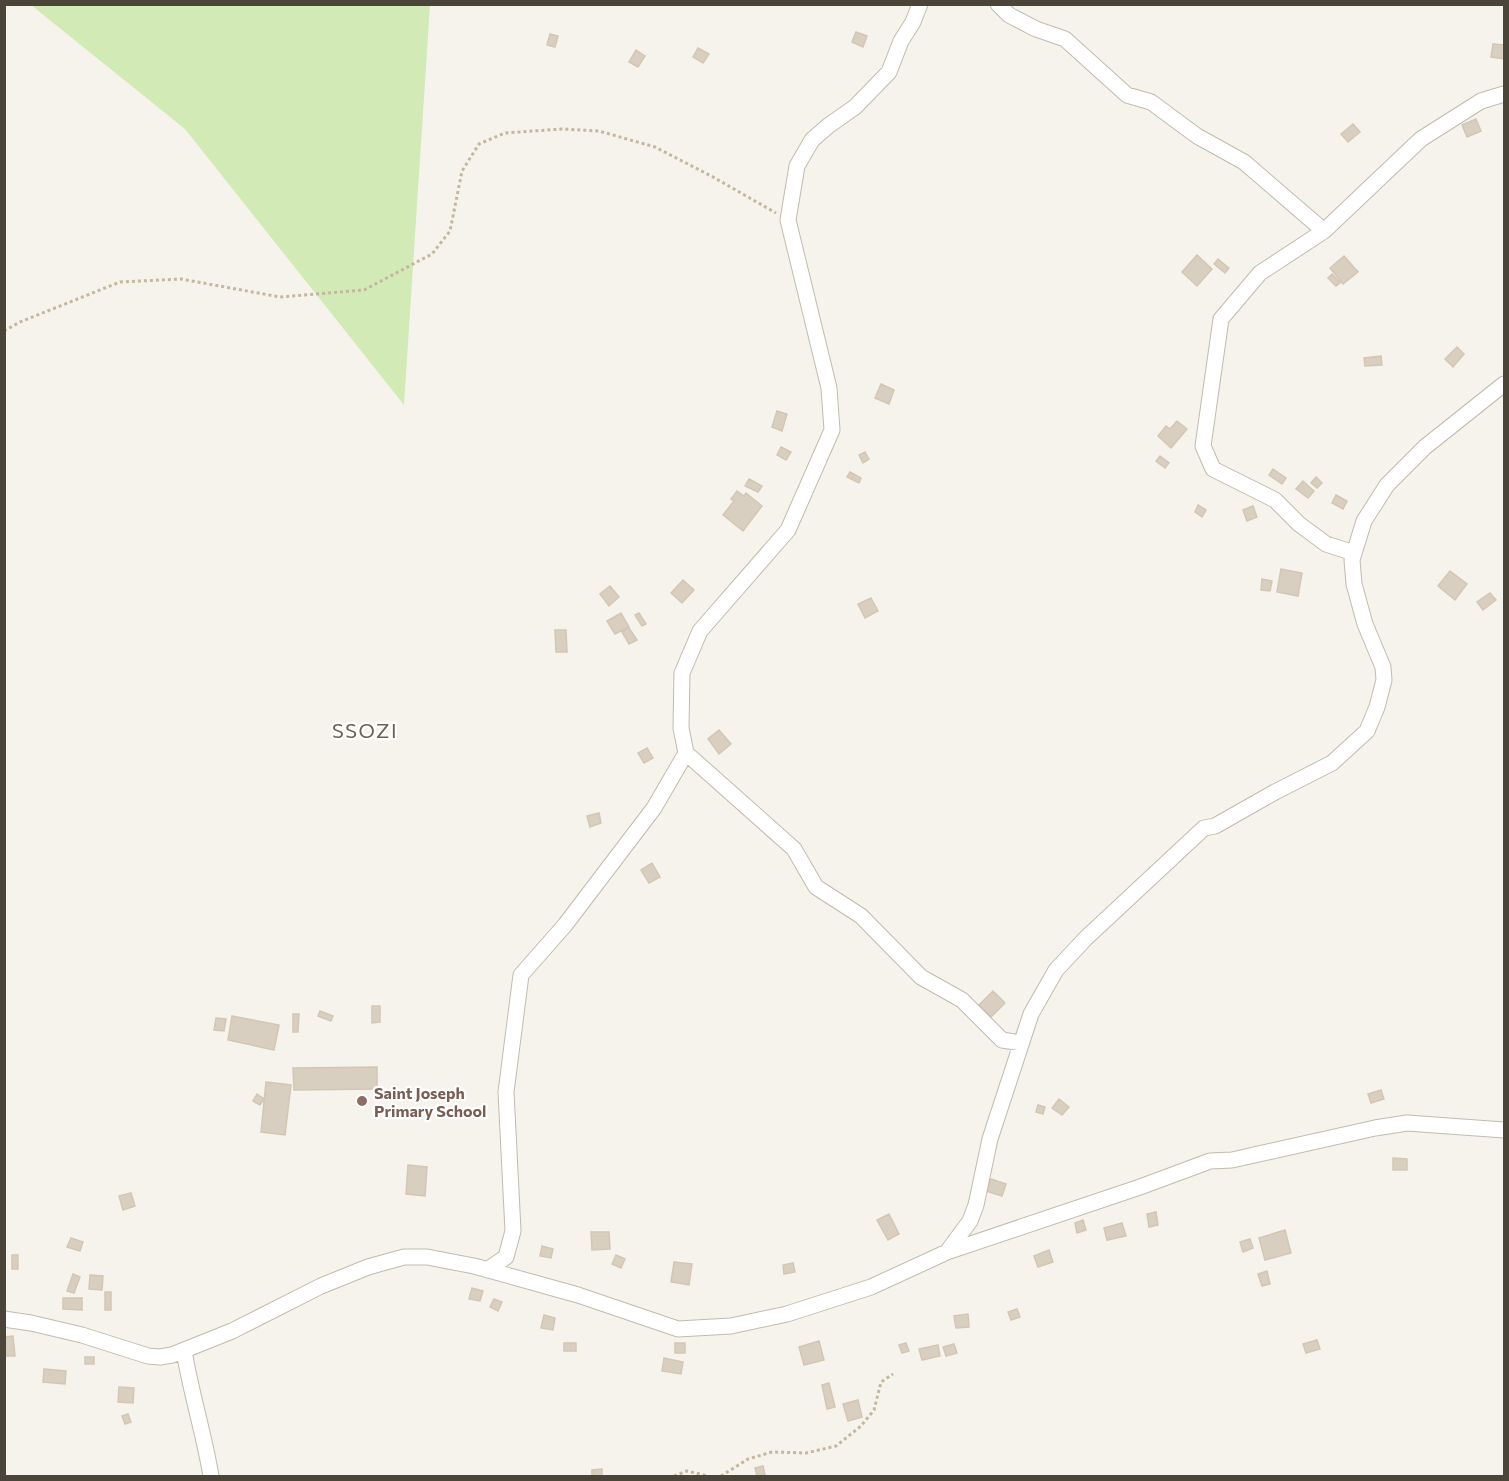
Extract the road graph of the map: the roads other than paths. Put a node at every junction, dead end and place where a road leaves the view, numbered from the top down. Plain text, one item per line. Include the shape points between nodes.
1 (920, 4) edge
2 (998, 4) edge
3 (1504, 94) edge
4 (1324, 231) junction
5 (1504, 384) edge
6 (1354, 552) junction
7 (686, 753) junction
8 (1021, 1043) junction
9 (1504, 1130) edge
10 (948, 1251) junction
11 (488, 1270) junction
12 (4, 1319) edge
13 (184, 1351) junction
14 (211, 1476) edge

1 - 7 street via 889,72 855,107 812,140 797,166 788,220 829,388 832,430 788,530 699,631 682,673 681,728
2 - 4 street via 1009,15 1065,39 1127,95 1151,102 1197,136 1244,162
3 - 4 street via 1481,100 1421,139
4 - 6 street via 1260,273 1221,319 1203,446 1213,468 1275,500 1326,544
5 - 6 street via 1425,447 1387,485 1364,521
6 - 8 street via 1354,584 1384,680 1367,731 1332,763 1197,834 1056,970 1031,1014
7 - 8 street via 794,849 816,886 861,916 921,977 962,1000 1002,1040
7 - 11 street via 654,808 565,925 521,975 506,1092 513,1231 506,1257
8 - 10 street via 990,1139 976,1205 965,1230
9 - 10 street via 1407,1123 1232,1160 1210,1161
10 - 11 street via 878,1285 788,1314 731,1326 678,1329
11 - 13 street via 427,1257 404,1257 321,1286
12 - 13 street via 82,1335 148,1356 172,1356
13 - 14 street

